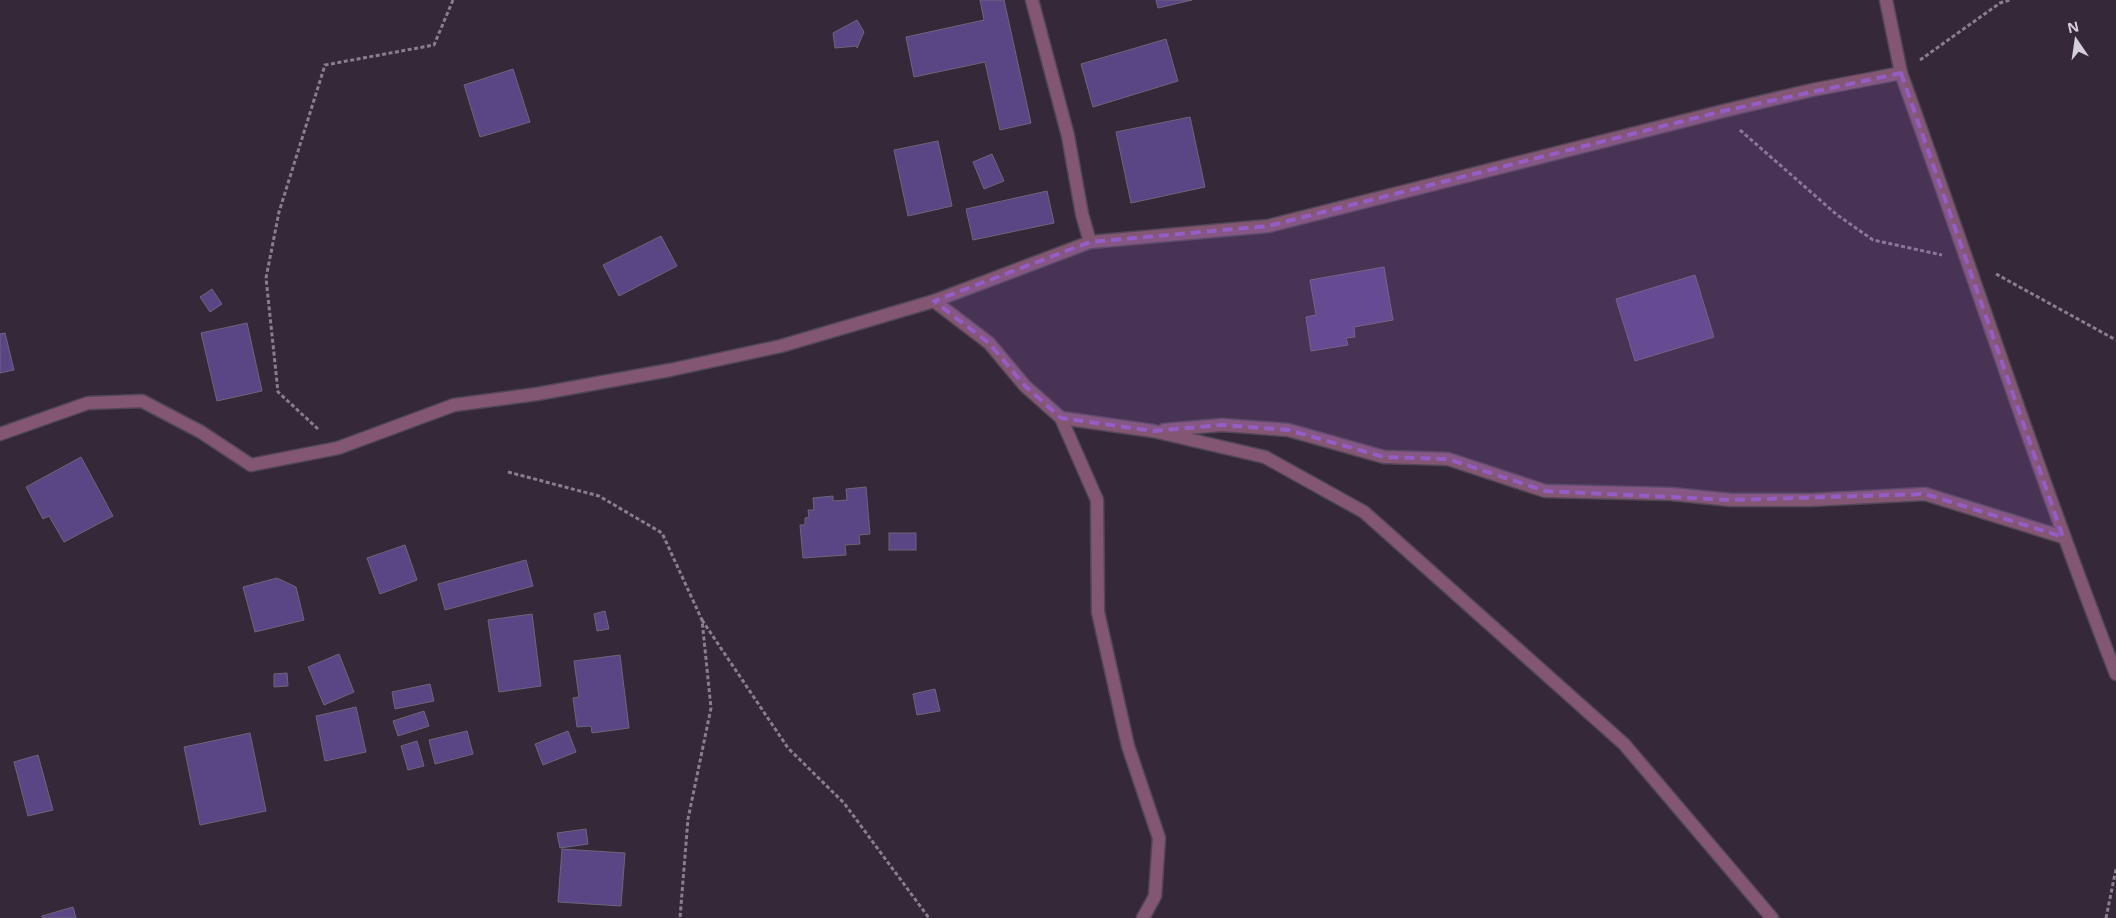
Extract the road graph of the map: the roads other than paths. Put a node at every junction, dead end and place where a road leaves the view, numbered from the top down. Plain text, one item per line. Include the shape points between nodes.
1 (1032, 0) edge
2 (1886, 0) edge
3 (1901, 73) junction
4 (1090, 242) junction
5 (934, 301) junction
6 (1061, 418) junction
7 (1153, 430) junction
8 (0, 434) edge
9 (2063, 537) junction
10 (2116, 674) edge
11 (1143, 918) edge
12 (1772, 918) edge

1 - 4 street via 1068,136
2 - 3 street
3 - 4 street via 1723,111 1268,226
3 - 9 street
4 - 5 street
5 - 6 street via 990,343 1026,386
5 - 8 street via 781,346 537,394 454,405 338,448 251,465 200,432 142,401 88,403
6 - 7 street
6 - 11 street via 1097,500 1098,612 1128,746 1159,838 1155,896
7 - 9 street via 1222,425 1288,430 1384,457 1448,459 1545,491 1671,494 1731,500 1925,494
7 - 12 street via 1265,458 1364,512 1624,744
9 - 10 street

